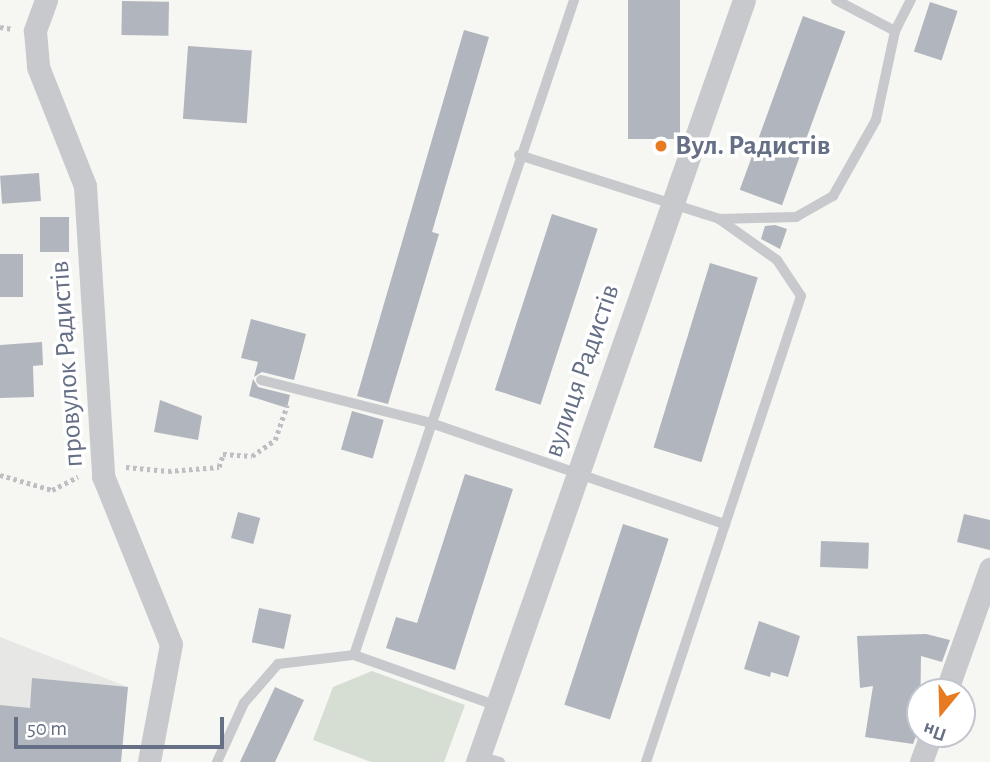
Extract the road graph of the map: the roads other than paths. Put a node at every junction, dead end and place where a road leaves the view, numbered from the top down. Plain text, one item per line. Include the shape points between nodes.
1 (46, 0) edge
2 (574, 0) edge
3 (744, 0) edge
4 (836, 0) edge
5 (911, 0) edge
6 (895, 31) junction
7 (519, 155) junction
8 (673, 204) junction
9 (719, 219) junction
10 (261, 380) dead end
11 (431, 423) junction
12 (578, 472) junction
13 (725, 524) junction
14 (990, 569) edge
15 (354, 655) junction
16 (951, 678) edge
17 (496, 706) junction
18 (485, 760) edge
19 (149, 762) edge
20 (217, 762) edge
21 (646, 762) edge

1 - 19 street, провулок Радистів via 35,32 38,67 85,186 102,464 171,644
2 - 7 lane
3 - 8 street, вулиця Радистів
4 - 6 lane
5 - 6 lane
6 - 9 lane via 876,120 833,196 796,217
7 - 8 lane
7 - 11 lane
8 - 9 lane
8 - 12 street, вулиця Радистів
9 - 13 lane via 776,260 801,296
10 - 11 lane
11 - 12 lane
11 - 15 lane
12 - 13 lane
12 - 17 street, вулиця Радистів
13 - 21 lane
14 - 16 street
15 - 17 lane
15 - 20 lane via 278,664 244,703
17 - 18 street, вулиця Радистів

